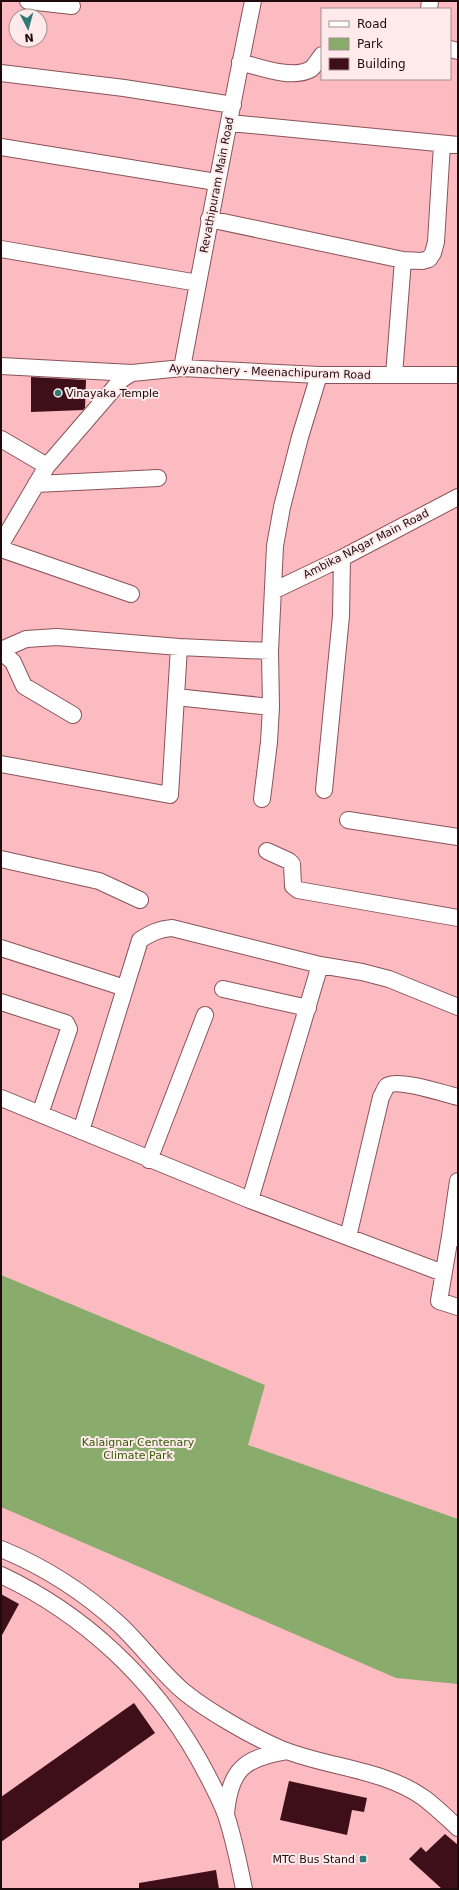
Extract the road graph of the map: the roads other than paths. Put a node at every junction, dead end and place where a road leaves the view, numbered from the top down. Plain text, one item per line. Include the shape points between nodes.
1 (28, 1) edge
2 (253, 1) edge
3 (72, 6) dead end
4 (321, 55) edge
5 (240, 62) junction
6 (1, 73) edge
7 (233, 105) junction
8 (230, 123) junction
9 (442, 144) junction
10 (458, 145) edge
11 (1, 147) edge
12 (216, 182) junction
13 (209, 219) junction
14 (1, 249) edge
15 (403, 260) junction
16 (198, 283) junction
17 (1, 366) edge
18 (182, 368) junction
19 (132, 373) junction
20 (319, 375) junction
21 (394, 375) junction
22 (458, 375) edge
23 (1, 439) edge
24 (47, 466) junction
25 (158, 478) dead end
26 (36, 484) junction
27 (458, 496) edge
28 (1, 544) edge
29 (1, 549) edge
30 (342, 558) junction
31 (273, 591) junction
32 (131, 594) dead end
33 (179, 647) junction
34 (1, 651) edge
35 (270, 651) junction
36 (176, 697) junction
37 (271, 707) junction
38 (73, 715) dead end
39 (1, 764) edge
40 (324, 790) dead end
41 (262, 799) dead end
42 (348, 820) dead end
43 (458, 837) edge
44 (267, 851) dead end
45 (1, 859) edge
46 (140, 900) dead end
47 (458, 918) edge
48 (1, 948) edge
49 (320, 965) junction
50 (125, 988) junction
51 (223, 989) dead end
52 (1, 1002) edge
53 (458, 1007) edge
54 (308, 1008) junction
55 (205, 1015) dead end
56 (458, 1097) edge
57 (1, 1098) edge
58 (40, 1114) junction
59 (81, 1131) junction
60 (149, 1160) junction
61 (458, 1185) edge
62 (250, 1200) junction
63 (348, 1237) junction
64 (454, 1237) edge
65 (443, 1273) junction
66 (458, 1307) edge
67 (1, 1549) edge
68 (1, 1575) edge
69 (286, 1751) junction
70 (226, 1814) junction
71 (458, 1828) edge
72 (244, 1889) edge

1 - 3 street
2 - 5 street, Revathipuram Main Road
4 - 5 street via 311,69 302,73 278,72
5 - 7 street, Revathipuram Main Road
6 - 7 street
7 - 8 street, Revathipuram Main Road
8 - 9 street
8 - 12 street, Revathipuram Main Road
9 - 10 street
9 - 15 street via 436,242 433,253 429,259 422,261
11 - 12 street
12 - 13 street, Revathipuram Main Road
13 - 15 street
13 - 16 street, Revathipuram Main Road
14 - 16 street
15 - 21 street
16 - 18 street, Revathipuram Main Road
17 - 19 street, Ayyanachery - Meenachipuram Road
18 - 19 street, Ayyanachery - Meenachipuram Road
18 - 20 street, Ayyanachery - Meenachipuram Road
19 - 24 street via 122,379
20 - 21 street, Ayyanachery - Meenachipuram Road
20 - 31 street via 282,507 275,546
21 - 22 street, Ayyanachery - Meenachipuram Road
23 - 24 street
24 - 26 street
25 - 26 street
26 - 28 street
27 - 30 street, Ambika NAgar Main Road
29 - 32 street
30 - 31 street, Ambika NAgar Main Road
30 - 40 street via 342,616
31 - 35 street
33 - 34 street via 39,637
33 - 35 street
33 - 36 street
34 - 38 street via 13,662 24,686
35 - 37 street
36 - 37 street
36 - 39 street via 170,795
37 - 41 street
42 - 43 street
44 - 47 street via 290,861 293,886 298,890
45 - 46 street via 99,880
48 - 50 street
49 - 50 street via 172,928 160,929 140,940
49 - 53 street via 389,979
49 - 54 street
50 - 59 street
51 - 54 street
52 - 58 street via 66,1023 69,1029
54 - 62 street
55 - 60 street
56 - 63 street via 404,1084 393,1083 387,1086 381,1097
57 - 58 street
58 - 59 street
59 - 60 street
60 - 62 street
61 - 64 street
62 - 63 street
63 - 65 street
64 - 65 street
65 - 66 street via 439,1301
67 - 69 street via 54,1575 89,1599 120,1625 184,1692 249,1733
68 - 70 street via 45,1599 80,1623 132,1669 185,1735
69 - 70 street via 258,1757 236,1773 230,1784
69 - 71 street via 385,1779 403,1787 423,1798
70 - 72 street

